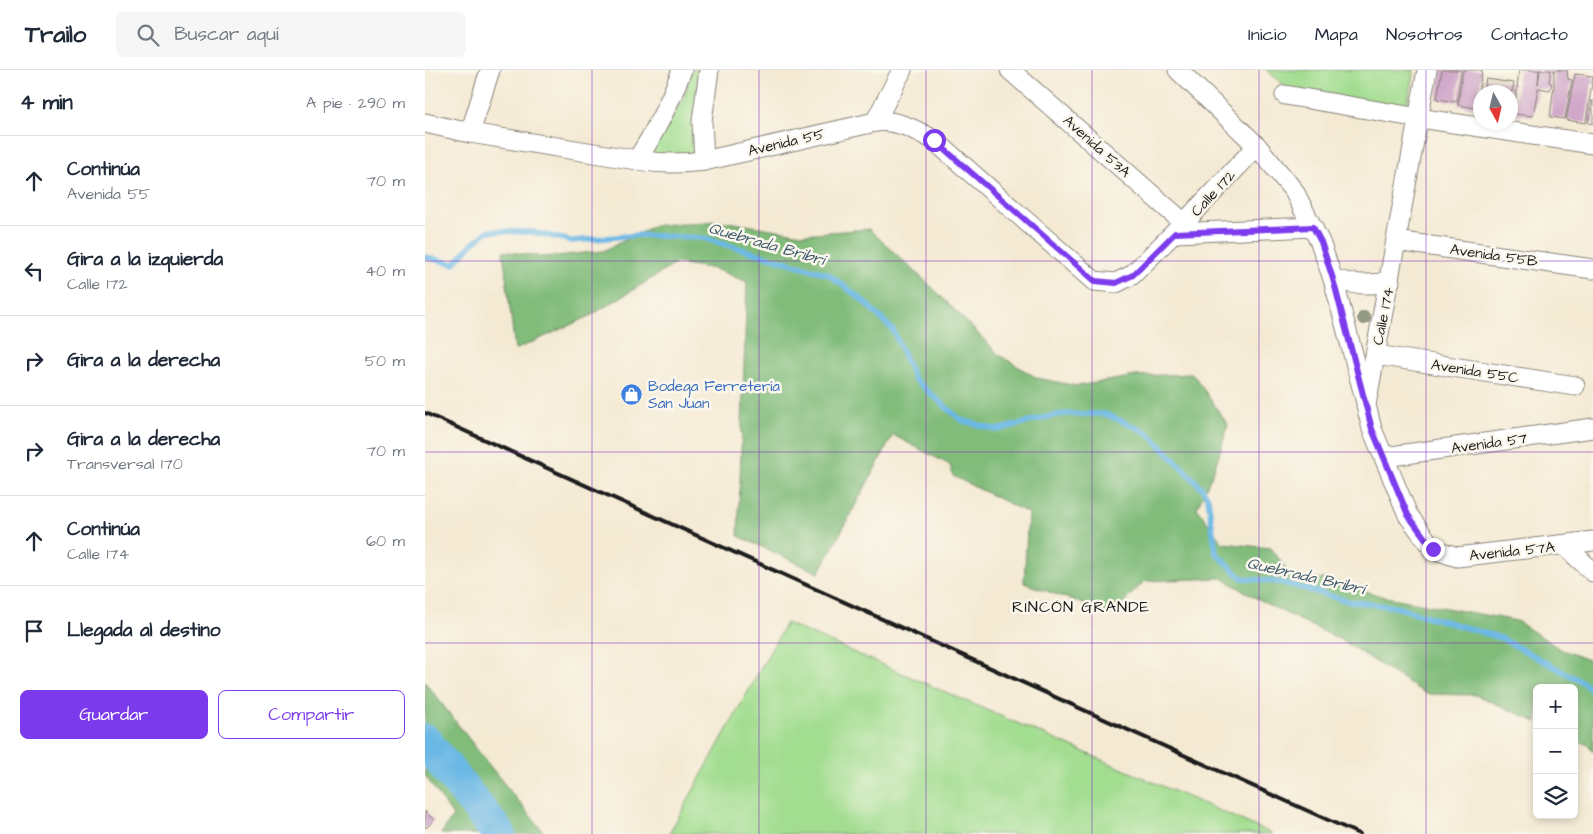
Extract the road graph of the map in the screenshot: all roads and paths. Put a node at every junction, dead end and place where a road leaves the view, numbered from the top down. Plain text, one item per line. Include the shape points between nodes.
1 (490, 70) edge
2 (683, 70) edge
3 (709, 70) edge
4 (902, 70) edge
5 (1010, 70) edge
6 (1177, 70) edge
7 (1427, 70) edge
8 (1285, 95) dead end
9 (1419, 118) junction
10 (425, 122) edge
11 (875, 122) junction
12 (470, 133) junction
13 (1593, 144) edge
14 (1257, 146) junction
15 (637, 160) junction
16 (704, 161) junction
17 (1313, 227) junction
18 (1179, 228) junction
19 (1396, 241) junction
20 (1593, 269) edge
21 (1333, 279) junction
22 (1095, 281) joint
23 (1389, 282) junction
24 (1376, 355) junction
25 (1575, 386) dead end
26 (1366, 405) junction
27 (1593, 428) edge
28 (1384, 457) junction
29 (1593, 541) edge
30 (1564, 545) junction
31 (1433, 549) joint
32 (1593, 572) edge

1 - 12 street
2 - 15 street via 673,96
3 - 16 street via 702,121
4 - 11 street
5 - 18 street, Avenida 53A
6 - 14 street
7 - 9 street, Calle 174
8 - 9 street
9 - 13 street
9 - 19 street, Calle 174
10 - 12 street, Avenida 55
11 - 16 street, Avenida 55
11 - 22 street, Avenida 55 via 910,127 934,140
12 - 15 street, Avenida 55
14 - 17 street via 1294,191
14 - 18 street, Calle 172
15 - 16 street, Avenida 55 via 660,164
17 - 18 street
17 - 21 street
18 - 22 street, Calle 172 via 1133,275 1116,283
19 - 20 street, Avenida 55B
19 - 23 street, Calle 174
21 - 23 street via 1349,284
21 - 26 street
23 - 24 street, Calle 174
24 - 25 street, Avenida 55C
24 - 26 street, Calle 174
26 - 28 street, Calle 174
27 - 28 street, Avenida 57
28 - 31 street, Calle 174 via 1408,515
29 - 30 street, Avenida 57A
30 - 31 street, Avenida 57A via 1457,557
30 - 32 street

